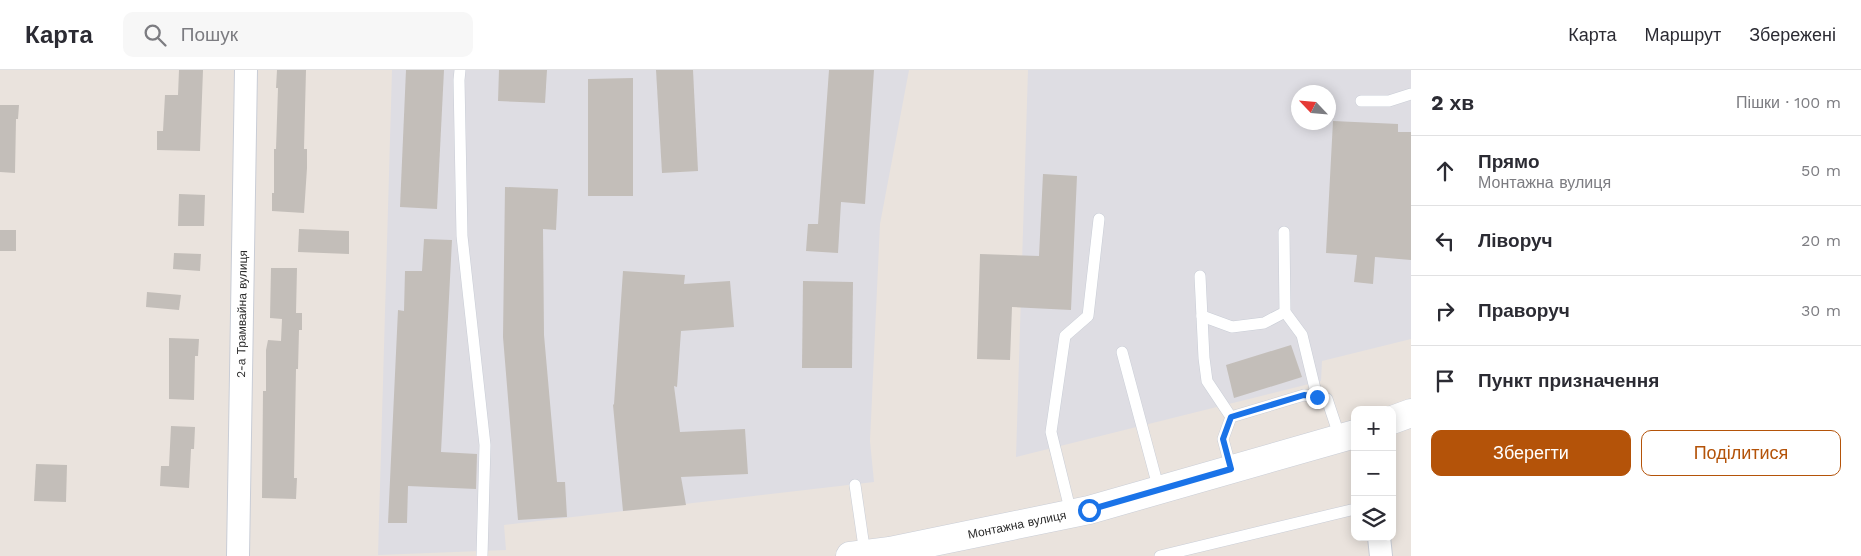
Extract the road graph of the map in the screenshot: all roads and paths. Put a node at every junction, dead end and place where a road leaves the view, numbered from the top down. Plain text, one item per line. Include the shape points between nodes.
1 (246, 70) edge
2 (460, 70) edge
3 (1411, 94) edge
4 (1361, 101) dead end
5 (1099, 219) dead end
6 (1284, 232) dead end
7 (1200, 276) dead end
8 (1285, 312) junction
9 (1202, 316) junction
10 (1122, 352) dead end
11 (1317, 397) junction
12 (1411, 413) edge
13 (1231, 417) junction
14 (1396, 419) edge
15 (1347, 436) edge
16 (1231, 469) junction
17 (855, 485) dead end
18 (1159, 490) junction
19 (1351, 510) edge
20 (1071, 513) junction
21 (1380, 541) edge
22 (857, 555) edge
23 (238, 556) edge
24 (482, 556) edge
25 (1160, 556) edge
26 (1382, 556) edge

1 - 23 street, 2-а Трамвайна вулиця
2 - 24 lane via 462,236 485,445
3 - 4 lane via 1389,101
5 - 20 lane via 1088,316 1065,336 1051,432
6 - 8 lane
7 - 9 lane
8 - 9 lane via 1264,323 1232,327
8 - 11 lane via 1302,335
9 - 13 lane via 1207,381
10 - 18 lane
11 - 13 lane via 1304,395
11 - 15 lane via 1327,399
12 - 14 street
13 - 16 lane via 1223,439
15 - 16 street, Монтажна вулиця
16 - 18 street, Монтажна вулиця
17 - 22 lane
18 - 20 street, Монтажна вулиця
19 - 25 lane
20 - 22 street, Монтажна вулиця
21 - 26 street

